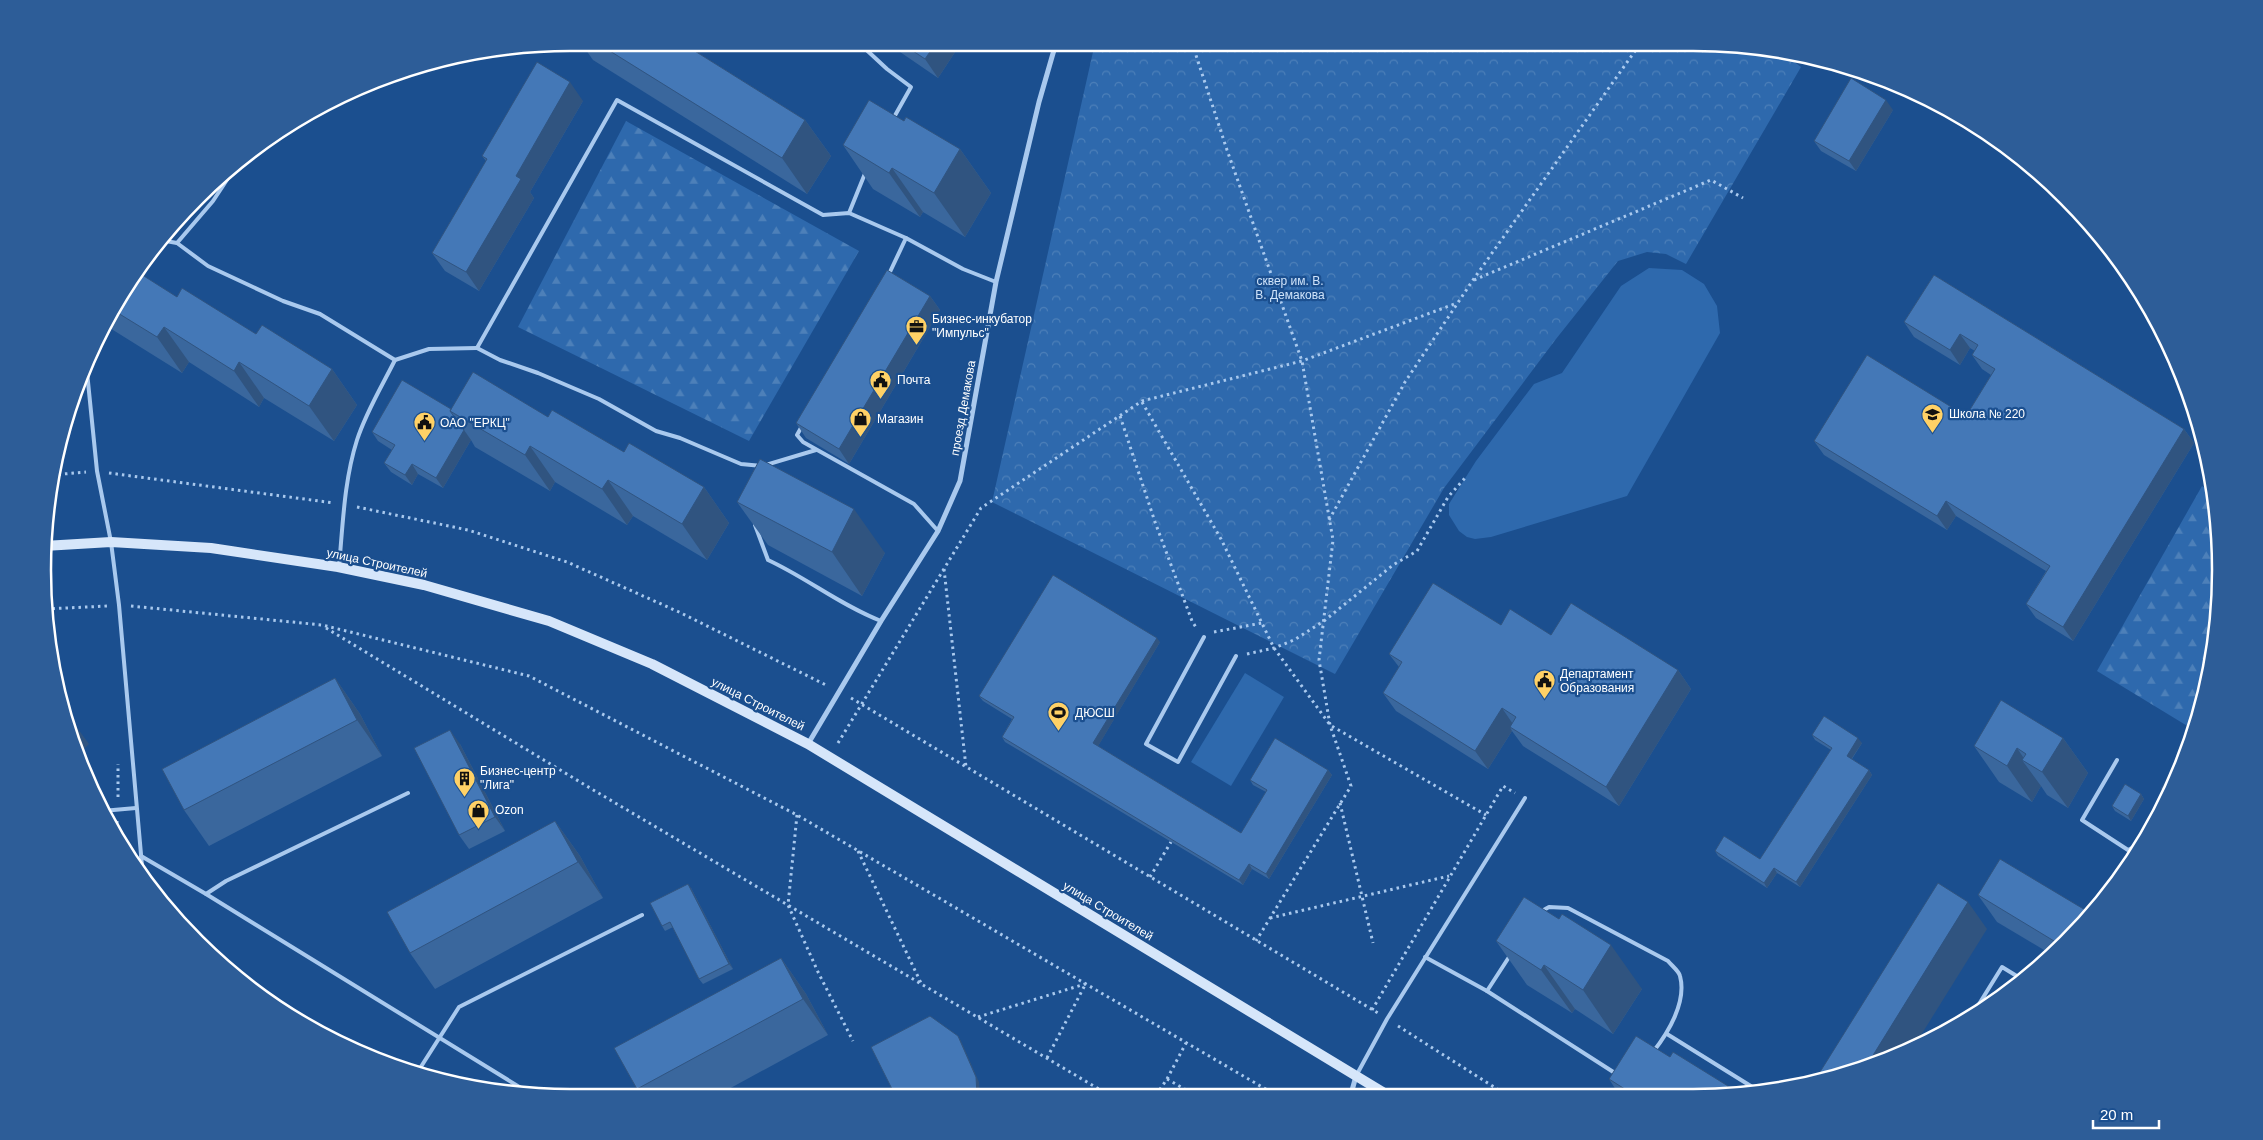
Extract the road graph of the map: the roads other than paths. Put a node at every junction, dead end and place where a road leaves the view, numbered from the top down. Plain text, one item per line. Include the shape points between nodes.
1 (868, 51) edge
2 (1054, 51) edge
3 (888, 128) edge
4 (868, 167) edge
5 (225, 183) edge
6 (849, 213) junction
7 (906, 238) junction
8 (169, 242) edge
9 (177, 243) junction
10 (887, 277) edge
11 (996, 282) junction
12 (477, 348) junction
13 (395, 360) junction
14 (88, 380) edge
15 (807, 418) edge
16 (816, 450) junction
17 (762, 466) junction
18 (760, 474) edge
19 (753, 518) edge
20 (938, 531) junction
21 (111, 542) junction
22 (52, 546) edge
23 (338, 567) junction
24 (880, 621) junction
25 (1202, 636) road end
26 (1236, 656) road end
27 (808, 744) junction
28 (2117, 760) dead end
29 (408, 793) dead end
30 (1525, 798) road end
31 (136, 808) junction
32 (111, 810) edge
33 (2129, 849) edge
34 (141, 856) junction
35 (142, 862) edge
36 (206, 894) junction
37 (1536, 914) edge
38 (642, 915) dead end
39 (1512, 953) edge
40 (1425, 957) junction
41 (2016, 976) edge
42 (1487, 992) junction
43 (1981, 1001) edge
44 (1667, 1034) junction
45 (438, 1038) junction
46 (1651, 1056) edge
47 (421, 1066) edge
48 (1356, 1076) junction
49 (1623, 1076) edge
50 (1750, 1085) edge
51 (517, 1086) edge
52 (1352, 1089) edge
53 (1378, 1089) edge

1 - 3 lane via 911,87
2 - 11 street, проезд Демакова
4 - 6 lane
5 - 9 lane
6 - 7 lane
6 - 12 lane via 823,215 617,100
7 - 10 lane
7 - 11 lane via 962,269
8 - 9 lane
9 - 13 lane via 208,266 283,301 320,314
11 - 20 street, проезд Демакова via 960,481
12 - 13 lane via 429,348
12 - 17 lane via 599,399 656,431 741,464
13 - 23 lane via 371,406 350,466
14 - 21 lane via 97,471
15 - 16 lane via 797,435
16 - 17 lane
16 - 20 lane via 914,504
17 - 18 lane
19 - 24 lane via 768,560 858,612
20 - 24 street, проезд Демакова
21 - 22 street, улица Строителей
21 - 23 street, улица Строителей via 211,548
21 - 31 lane
23 - 27 street, улица Строителей via 424,585 549,621 652,664
24 - 27 street, проезд Демакова
25 - 26 lane via 1146,744 1178,762
27 - 48 street, улица Строителей
28 - 33 lane via 2082,820
29 - 36 lane via 226,880
30 - 40 lane
31 - 32 lane
31 - 34 lane
34 - 35 lane
34 - 36 lane
36 - 45 lane
37 - 44 lane via 1550,907 1568,908 1668,961 1680,974 1682,992
38 - 45 lane via 459,1007
39 - 42 lane
40 - 42 lane
40 - 48 lane
41 - 43 lane via 2002,968
42 - 49 lane
44 - 46 lane
44 - 50 lane
45 - 47 lane
45 - 51 lane
48 - 52 street
48 - 53 street, улица Строителей

